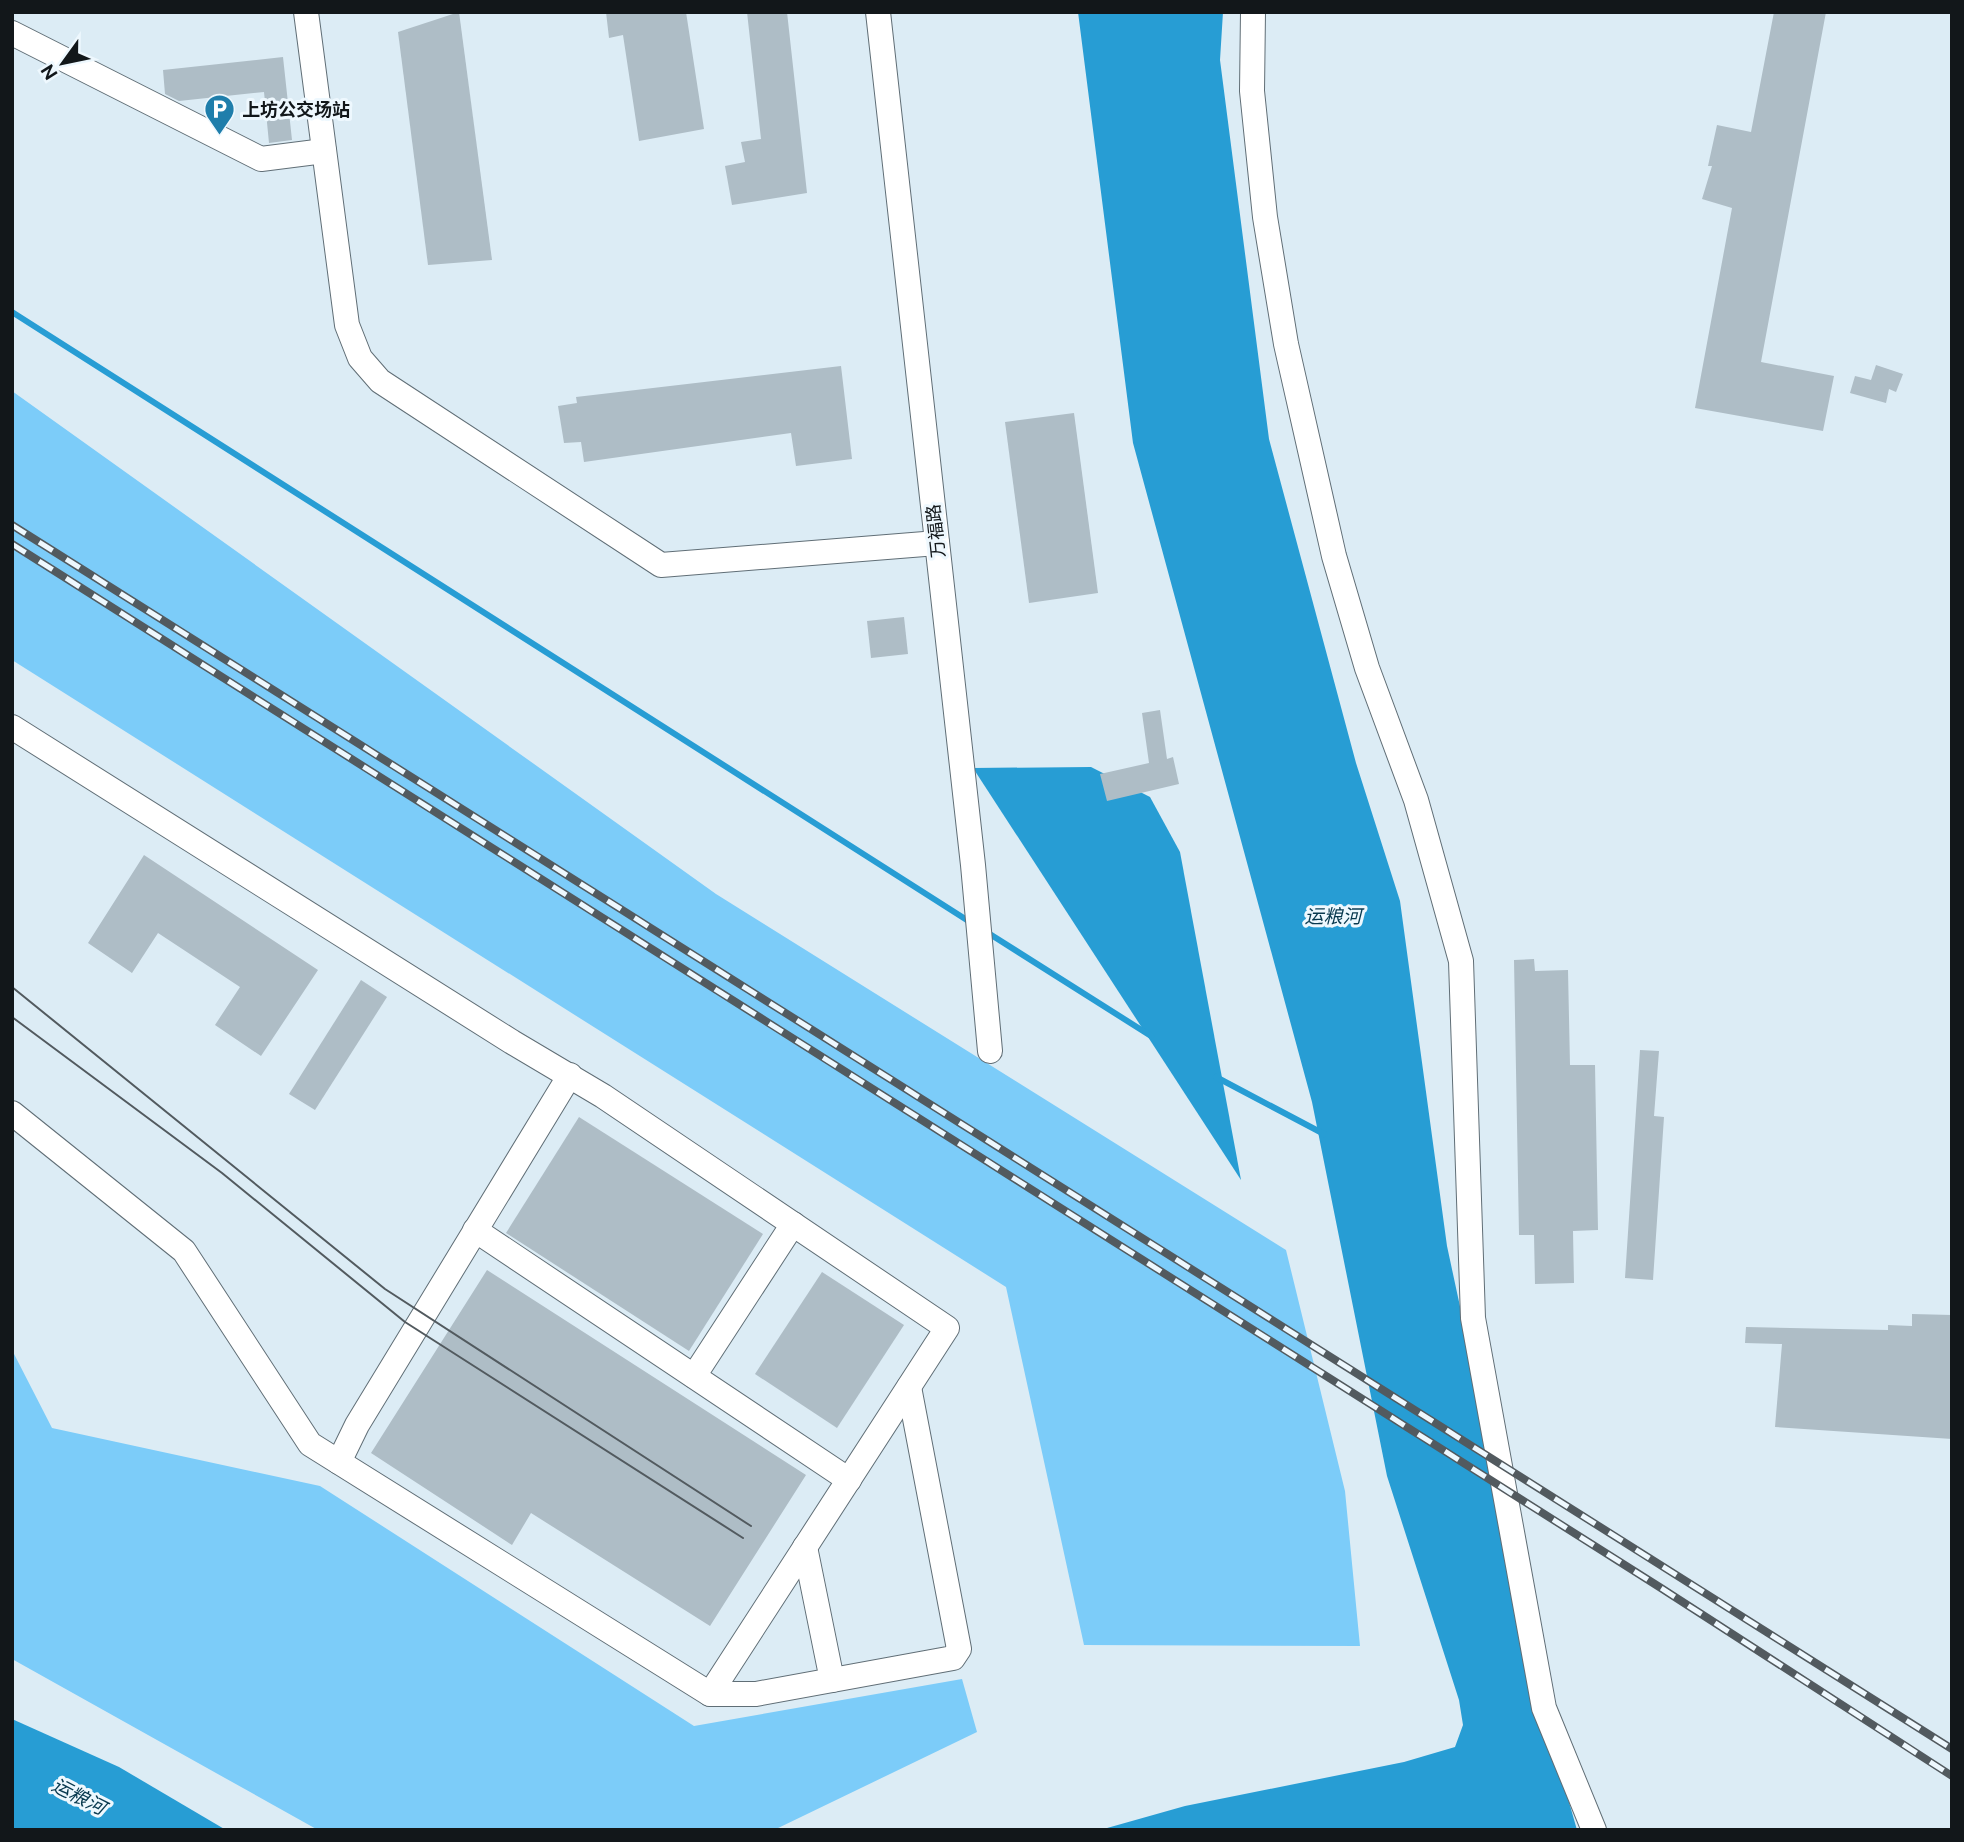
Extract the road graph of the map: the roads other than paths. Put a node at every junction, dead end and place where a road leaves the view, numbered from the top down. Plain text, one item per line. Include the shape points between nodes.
1 (306, 12) edge
2 (878, 12) edge
3 (1253, 12) edge
4 (12, 33) edge
5 (324, 151) junction
6 (937, 543) junction
7 (12, 727) edge
8 (990, 1051) dead end
9 (570, 1075) junction
10 (12, 1113) edge
11 (793, 1224) junction
12 (475, 1230) junction
13 (694, 1376) junction
14 (909, 1387) junction
15 (339, 1462) junction
16 (849, 1480) junction
17 (805, 1547) junction
18 (832, 1680) junction
19 (710, 1694) junction
20 (1594, 1830) edge

1 - 5 street
2 - 6 street, 万福路
3 - 20 street via 1252,91 1265,217 1286,344 1334,556 1367,668 1416,800 1461,961 1473,1318 1544,1708
4 - 5 street via 261,159
5 - 6 street via 347,325 359,358 380,381 661,565
6 - 8 street, 万福路
7 - 9 street
9 - 11 street
9 - 12 street
10 - 15 street via 184,1251 310,1444
11 - 13 street
11 - 14 street via 947,1328
12 - 13 street
12 - 15 street
13 - 16 street
14 - 16 street
14 - 18 street via 959,1649 953,1658
15 - 19 street
16 - 17 street
17 - 18 street
17 - 19 street
18 - 19 street via 756,1693

